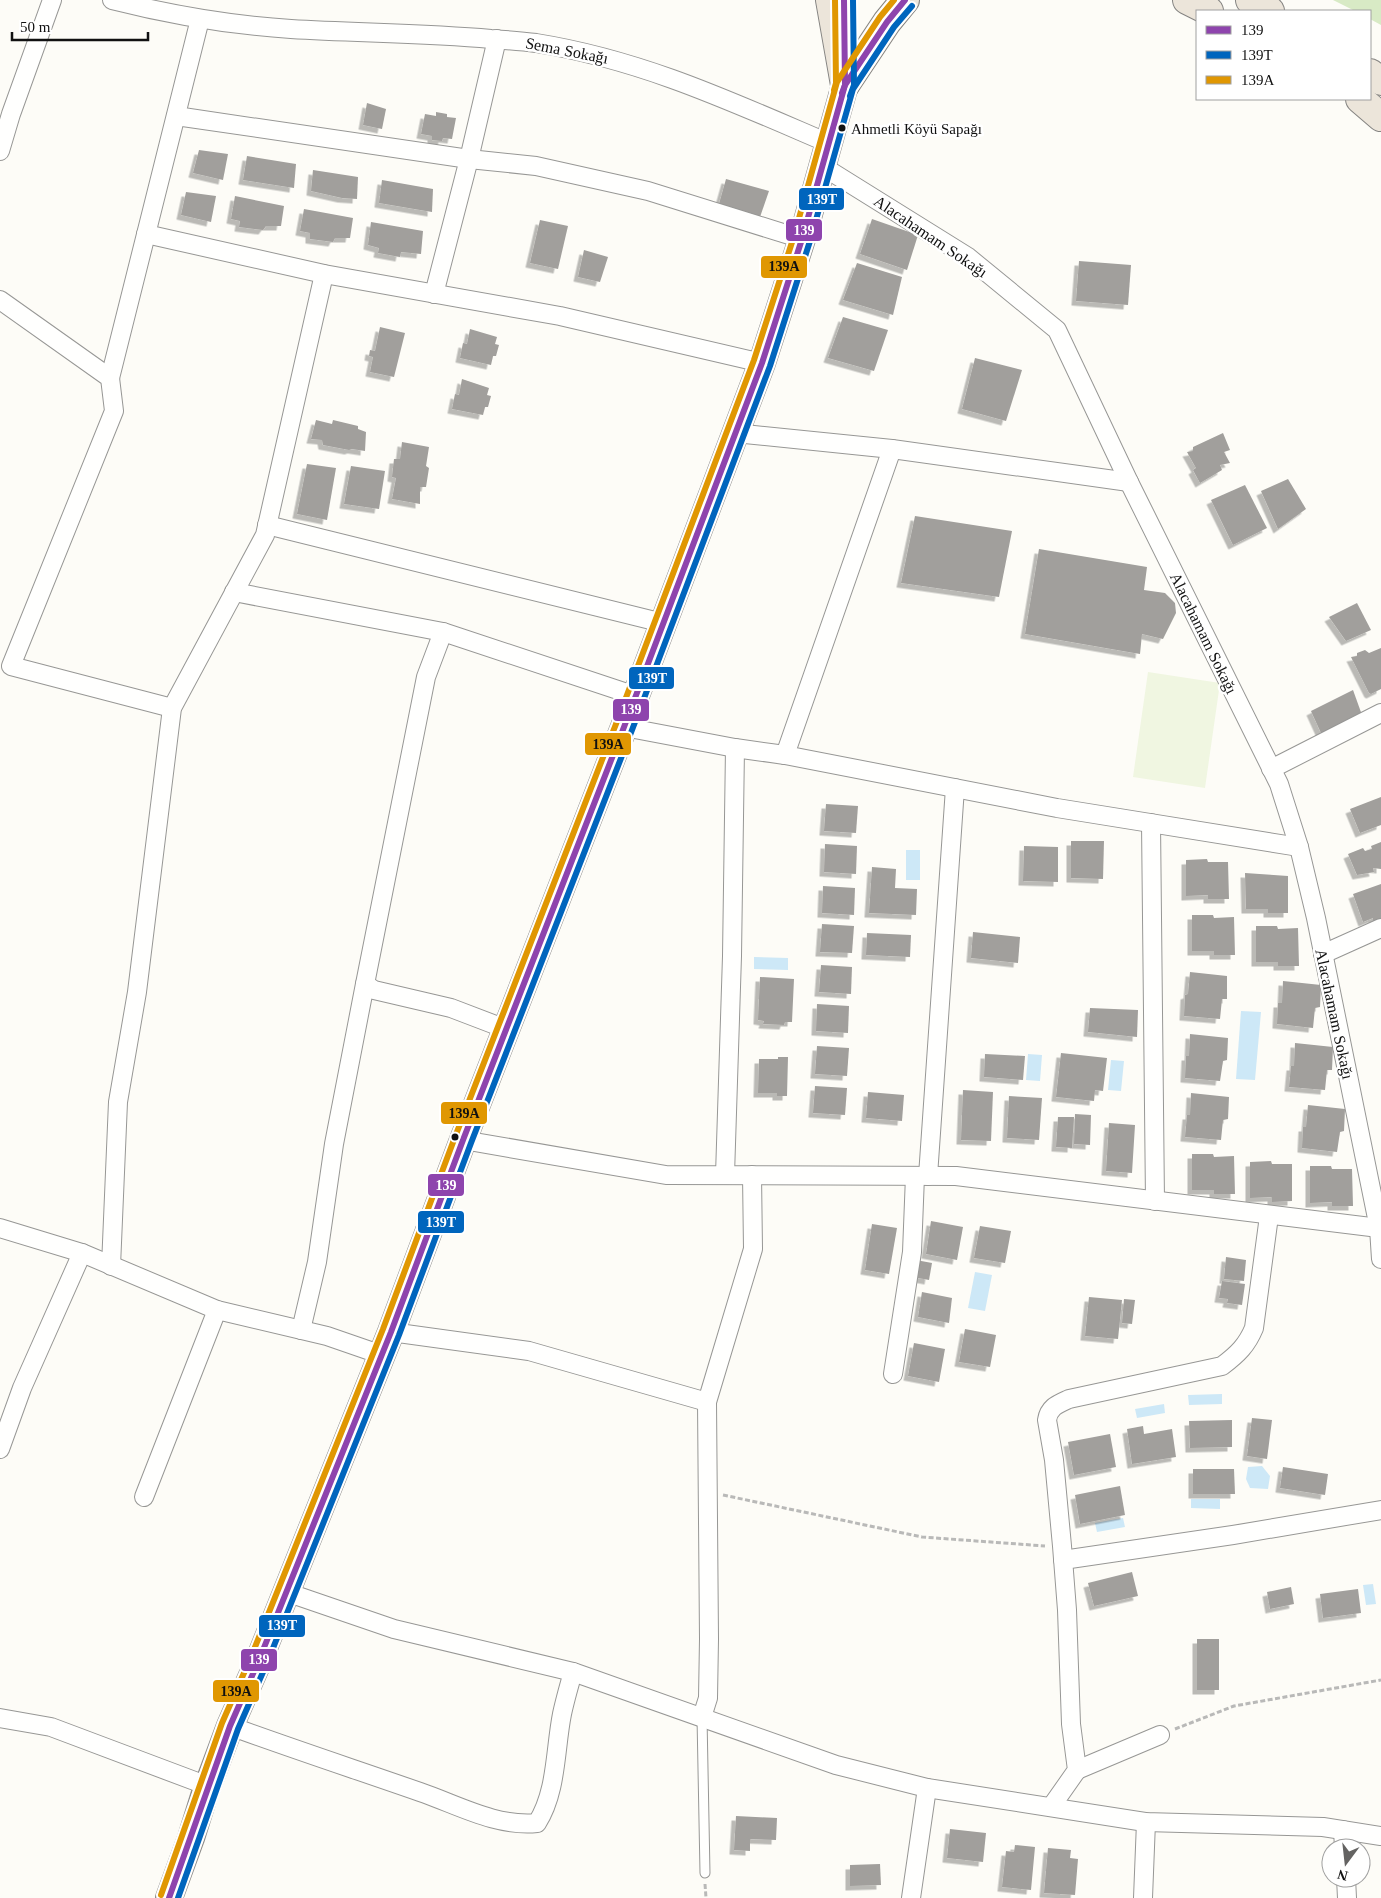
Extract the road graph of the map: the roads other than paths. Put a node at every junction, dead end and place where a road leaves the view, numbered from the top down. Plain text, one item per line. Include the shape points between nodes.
1 (52, 0) edge
2 (112, 0) edge
3 (830, 0) edge
4 (844, 0) edge
5 (881, 0) edge
6 (905, 0) edge
7 (1187, 0) edge
8 (1250, 0) edge
9 (1207, 10) edge
10 (1268, 10) edge
11 (200, 19) junction
12 (497, 40) junction
13 (845, 85) junction
14 (1361, 100) edge
15 (6, 114) edge
16 (176, 116) junction
17 (1381, 117) edge
18 (0, 151) edge
19 (825, 154) junction
20 (470, 159) junction
21 (146, 234) junction
22 (802, 238) junction
23 (324, 274) junction
24 (434, 294) junction
25 (0, 300) edge
26 (762, 363) junction
27 (110, 378) junction
28 (735, 433) junction
29 (892, 449) junction
30 (1129, 482) junction
31 (267, 524) junction
32 (234, 592) junction
33 (663, 623) junction
34 (444, 632) junction
35 (636, 696) junction
36 (172, 708) junction
37 (1381, 713) edge
38 (624, 727) junction
39 (734, 748) junction
40 (785, 755) junction
41 (1271, 768) junction
42 (955, 788) junction
43 (1151, 823) junction
44 (1299, 848) junction
45 (1381, 928) edge
46 (1322, 954) junction
47 (365, 984) junction
48 (506, 1029) junction
49 (463, 1140) junction
50 (725, 1175) junction
51 (752, 1175) junction
52 (921, 1176) junction
53 (1155, 1202) junction
54 (1269, 1216) junction
55 (0, 1228) edge
56 (1380, 1244) edge
57 (82, 1253) junction
58 (111, 1266) junction
59 (217, 1310) junction
60 (301, 1330) junction
61 (387, 1344) junction
62 (892, 1374) dead end
63 (707, 1402) junction
64 (0, 1449) edge
65 (144, 1498) dead end
66 (1381, 1510) edge
67 (1063, 1553) junction
68 (286, 1592) junction
69 (573, 1672) junction
70 (702, 1717) junction
71 (0, 1718) edge
72 (230, 1726) junction
73 (1160, 1735) road end
74 (1078, 1770) junction
75 (208, 1786) junction
76 (927, 1788) junction
77 (1051, 1807) junction
78 (1146, 1822) junction
79 (1343, 1830) junction
80 (1381, 1836) edge
81 (1343, 1838) edge
82 (705, 1873) dead end
83 (170, 1898) edge
84 (911, 1898) edge
85 (1143, 1898) edge

1 - 15 street
2 - 11 street, Sema Sokağı
3 - 13 highway
4 - 13 highway
5 - 13 highway
6 - 13 highway
7 - 9 highway
8 - 10 highway
11 - 12 street, Sema Sokağı via 290,28 440,34
11 - 16 street
12 - 19 street, Sema Sokağı via 600,55 649,70 708,91
12 - 20 street
13 - 19 main road
14 - 17 highway
15 - 18 street
16 - 20 street
16 - 21 street
19 - 22 main road
19 - 30 street, Alacahamam Sokağı via 968,257 1057,330
20 - 22 street via 536,166 596,178
20 - 24 street
21 - 23 street
21 - 27 street
22 - 26 main road
23 - 24 street
23 - 31 street
24 - 26 street via 560,316
25 - 27 street
26 - 28 main road
27 - 36 street via 114,411 11,666
28 - 29 street
28 - 33 main road
29 - 30 street
29 - 40 street
30 - 41 street, Alacahamam Sokağı
31 - 32 street via 265,535
31 - 33 street
32 - 34 street
32 - 36 street
33 - 35 main road
34 - 35 street
34 - 47 street via 426,677
35 - 38 main road
36 - 58 street via 137,992 118,1102
37 - 41 street
38 - 39 street
38 - 48 main road
39 - 40 street
39 - 50 street
40 - 42 street
41 - 44 street, Alacahamam Sokağı
42 - 43 street
42 - 52 street
43 - 44 street
43 - 53 street
44 - 46 street, Alacahamam Sokağı
45 - 46 street
46 - 56 street, Alacahamam Sokağı
47 - 48 street via 374,990 451,1008
47 - 60 street via 334,1144 317,1262
48 - 49 main road
49 - 50 street via 666,1175
49 - 61 main road
50 - 51 street
51 - 52 street
51 - 63 street via 752,1248
52 - 53 street via 956,1176
52 - 62 street
53 - 54 street
54 - 56 street
54 - 67 street via 1254,1328 1239,1353 1222,1366 1069,1399 1052,1407 1047,1420
55 - 57 street
57 - 58 street
57 - 64 street via 22,1388
58 - 59 street
59 - 60 street
59 - 65 street
60 - 61 street
61 - 63 street via 528,1351
61 - 68 main road
63 - 70 street via 708,1698
66 - 67 street via 1233,1535
67 - 74 street via 1071,1724
68 - 69 street via 394,1629
68 - 72 main road
69 - 70 street
69 - 72 street via 562,1714 550,1791 537,1823 515,1824 486,1817
70 - 76 street via 836,1765
70 - 82 lane
71 - 75 street via 51,1727
72 - 75 main road
73 - 74 street
74 - 77 street
75 - 83 main road
76 - 77 street
76 - 84 street
77 - 78 street
78 - 79 street
78 - 85 street
79 - 80 street
79 - 81 street

